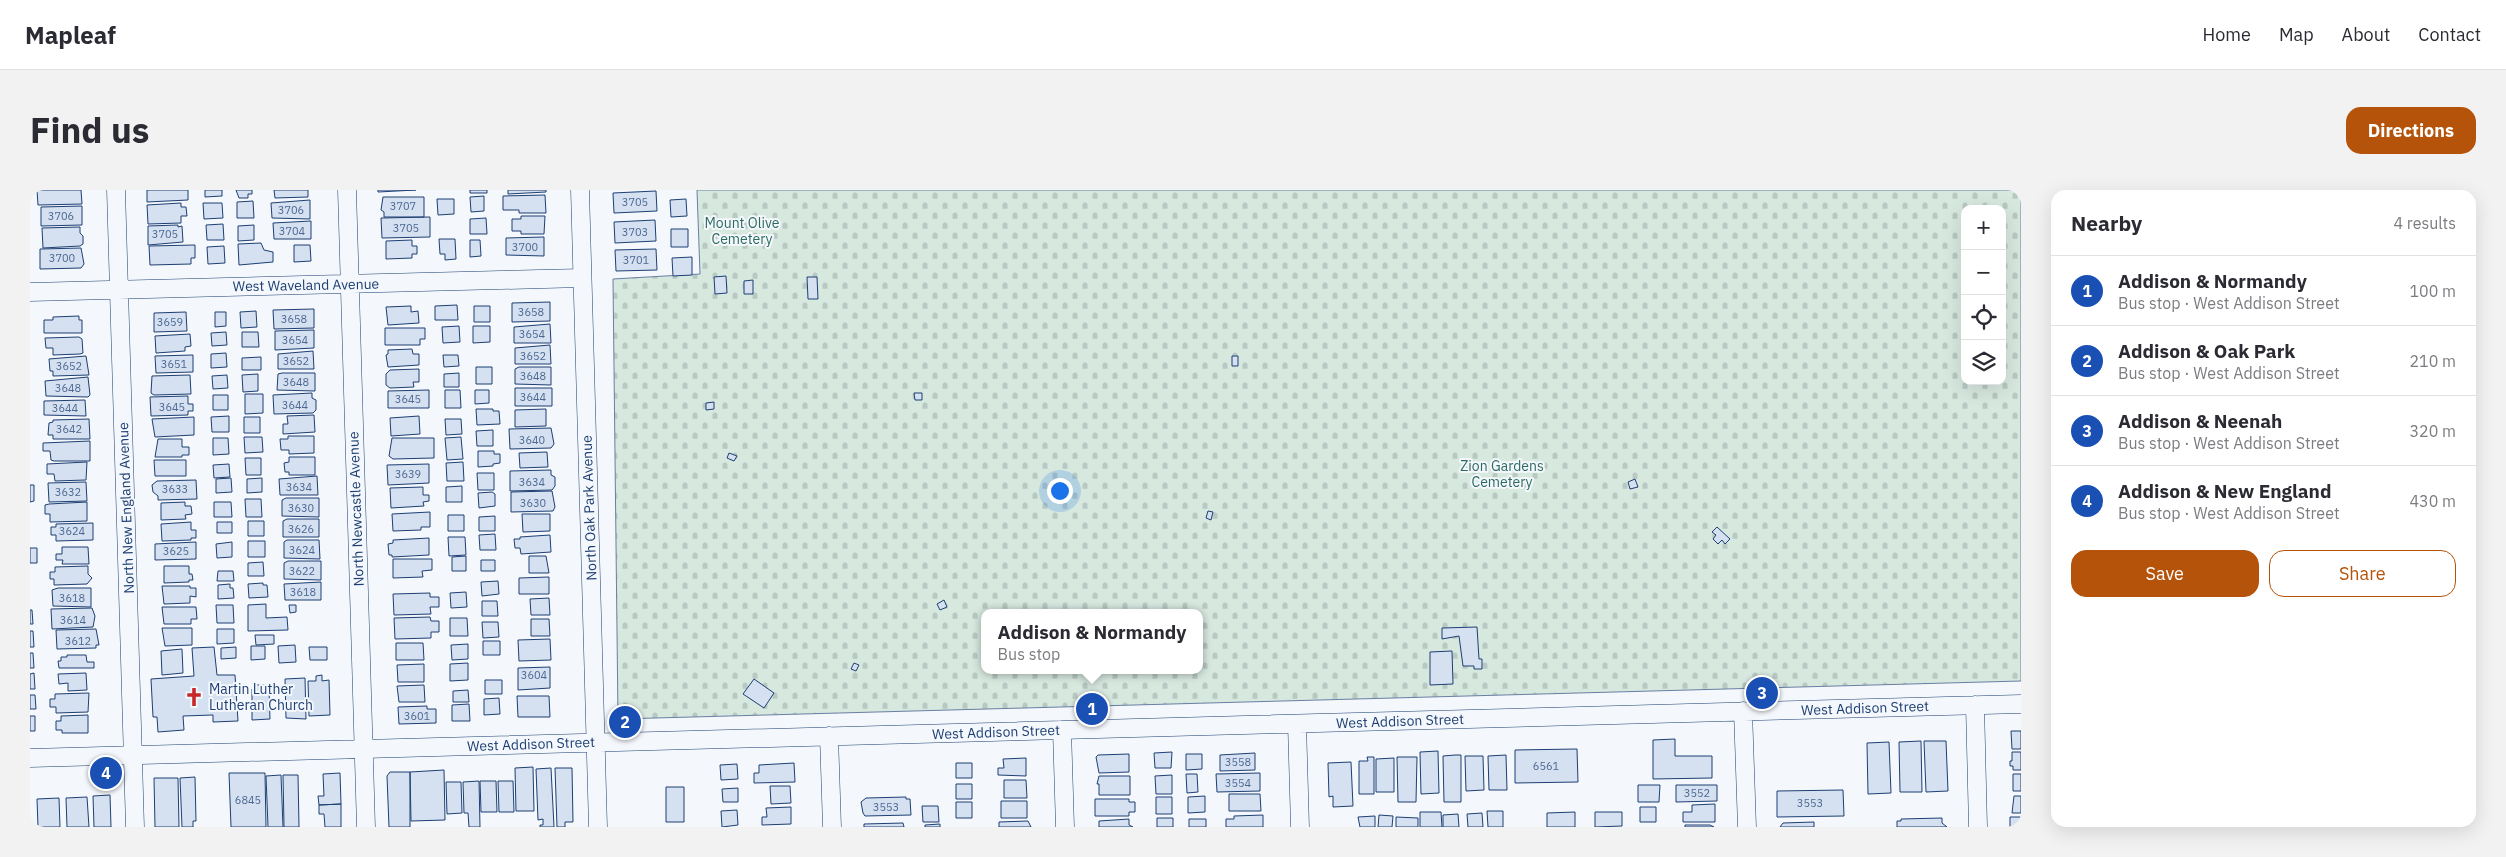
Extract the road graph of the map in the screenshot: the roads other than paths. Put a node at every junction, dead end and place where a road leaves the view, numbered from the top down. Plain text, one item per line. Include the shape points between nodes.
1 (116, 190) edge
2 (348, 190) edge
3 (580, 190) edge
4 (582, 278) junction
5 (350, 284) junction
6 (119, 290) junction
7 (30, 292) edge
8 (2021, 704) edge
9 (1975, 705) junction
10 (1743, 711) junction
11 (1296, 724) junction
12 (1062, 730) junction
13 (829, 736) junction
14 (596, 743) junction
15 (363, 749) junction
16 (133, 755) junction
17 (30, 758) edge
18 (135, 827) edge
19 (366, 827) edge
20 (598, 827) edge
21 (832, 827) edge
22 (1065, 827) edge
23 (1300, 827) edge
24 (1747, 827) edge
25 (1978, 827) edge

1 - 6 street, North New England Avenue
2 - 5 street, North Newcastle Avenue
3 - 4 street, North Oak Park Avenue
4 - 5 street, West Waveland Avenue
4 - 14 street, North Oak Park Avenue
5 - 6 street, West Waveland Avenue
5 - 15 street, North Newcastle Avenue
6 - 7 street, West Waveland Avenue
6 - 16 street, North New England Avenue
8 - 9 street, West Addison Street
9 - 10 street, West Addison Street
9 - 25 street
10 - 11 street, West Addison Street
10 - 24 street
11 - 12 street, West Addison Street
11 - 23 street
12 - 13 street, West Addison Street
12 - 22 street
13 - 14 street, West Addison Street
13 - 21 street
14 - 15 street, West Addison Street
14 - 20 street, North Oak Park Avenue
15 - 16 street, West Addison Street
15 - 19 street, North Newcastle Avenue
16 - 17 street, West Addison Street
16 - 18 street, North New England Avenue

